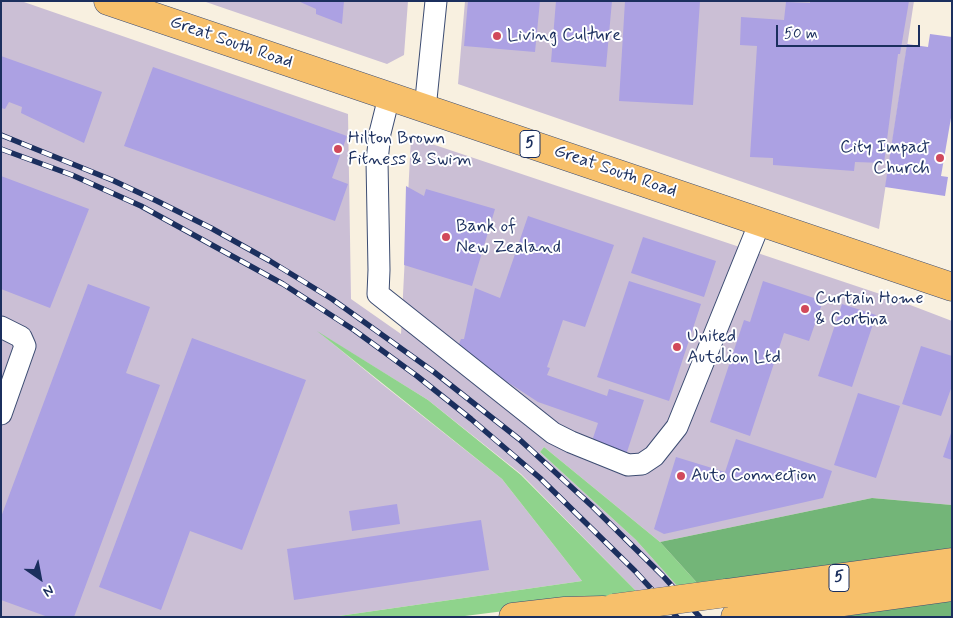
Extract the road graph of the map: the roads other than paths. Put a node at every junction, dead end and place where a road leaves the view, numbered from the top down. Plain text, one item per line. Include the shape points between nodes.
1 (108, 1) edge
2 (436, 1) edge
3 (389, 97) junction
4 (425, 109) junction
5 (760, 222) junction
6 (952, 287) edge
7 (1, 327) edge
8 (1, 414) edge
9 (952, 562) edge
10 (952, 587) edge
11 (730, 605) edge
12 (598, 612) edge
13 (513, 617) edge

1 - 3 main road, Great South Road / 5
2 - 4 street
3 - 4 main road, Great South Road / 5
3 - 5 street via 377,160 378,294 553,433 628,465 642,464 654,456 677,427
4 - 5 main road, Great South Road / 5
5 - 6 main road, Great South Road / 5
7 - 8 street via 21,337 25,346
9 - 11 main road, 5
10 - 11 main road, 5
11 - 12 main road, 5, bridge
12 - 13 main road via 565,611

